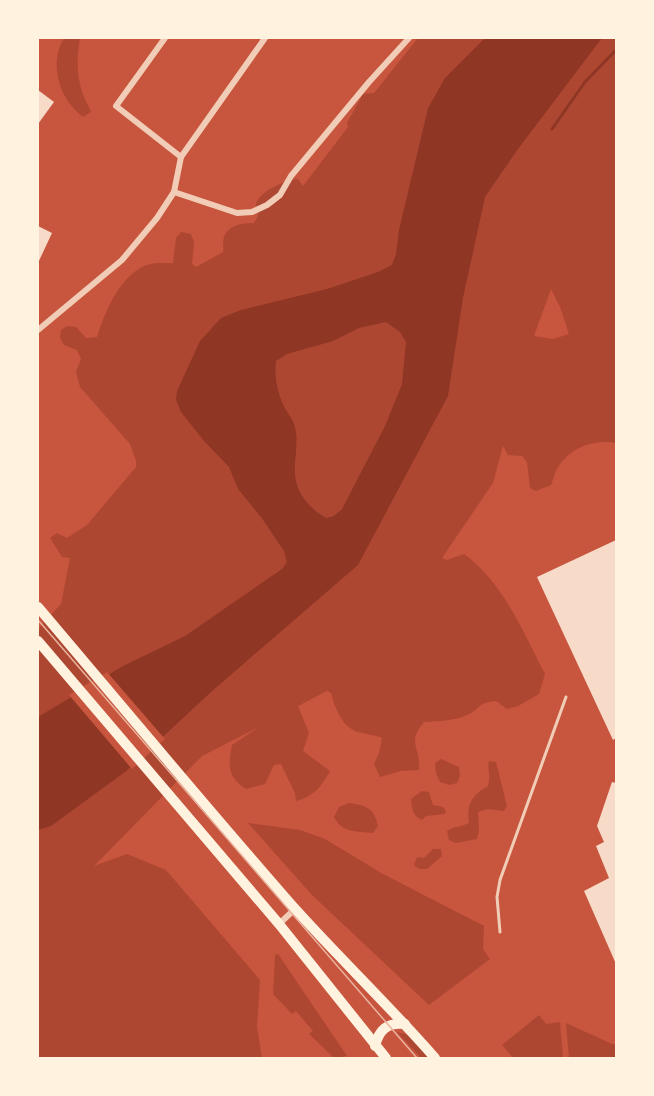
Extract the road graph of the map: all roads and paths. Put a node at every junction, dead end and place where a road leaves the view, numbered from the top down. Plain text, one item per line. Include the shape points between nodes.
1 (165, 38) edge
2 (265, 38) edge
3 (409, 38) edge
4 (181, 158) junction
5 (174, 192) junction
6 (38, 330) edge
7 (38, 607) edge
8 (38, 641) edge
9 (566, 697) dead end
10 (295, 909) junction
11 (279, 924) junction
12 (500, 932) dead end
13 (405, 1024) junction
14 (375, 1046) junction
15 (386, 1059) edge
16 (435, 1059) edge

1 - 4 street via 116,106
2 - 4 street
3 - 5 street via 291,176 280,195 267,205 237,213
4 - 5 street
5 - 6 street via 122,260
7 - 10 main road
8 - 11 main road
9 - 12 lane via 500,880
10 - 11 street
10 - 13 main road
11 - 14 main road
13 - 14 main road via 384,1028
13 - 16 main road
14 - 15 main road

